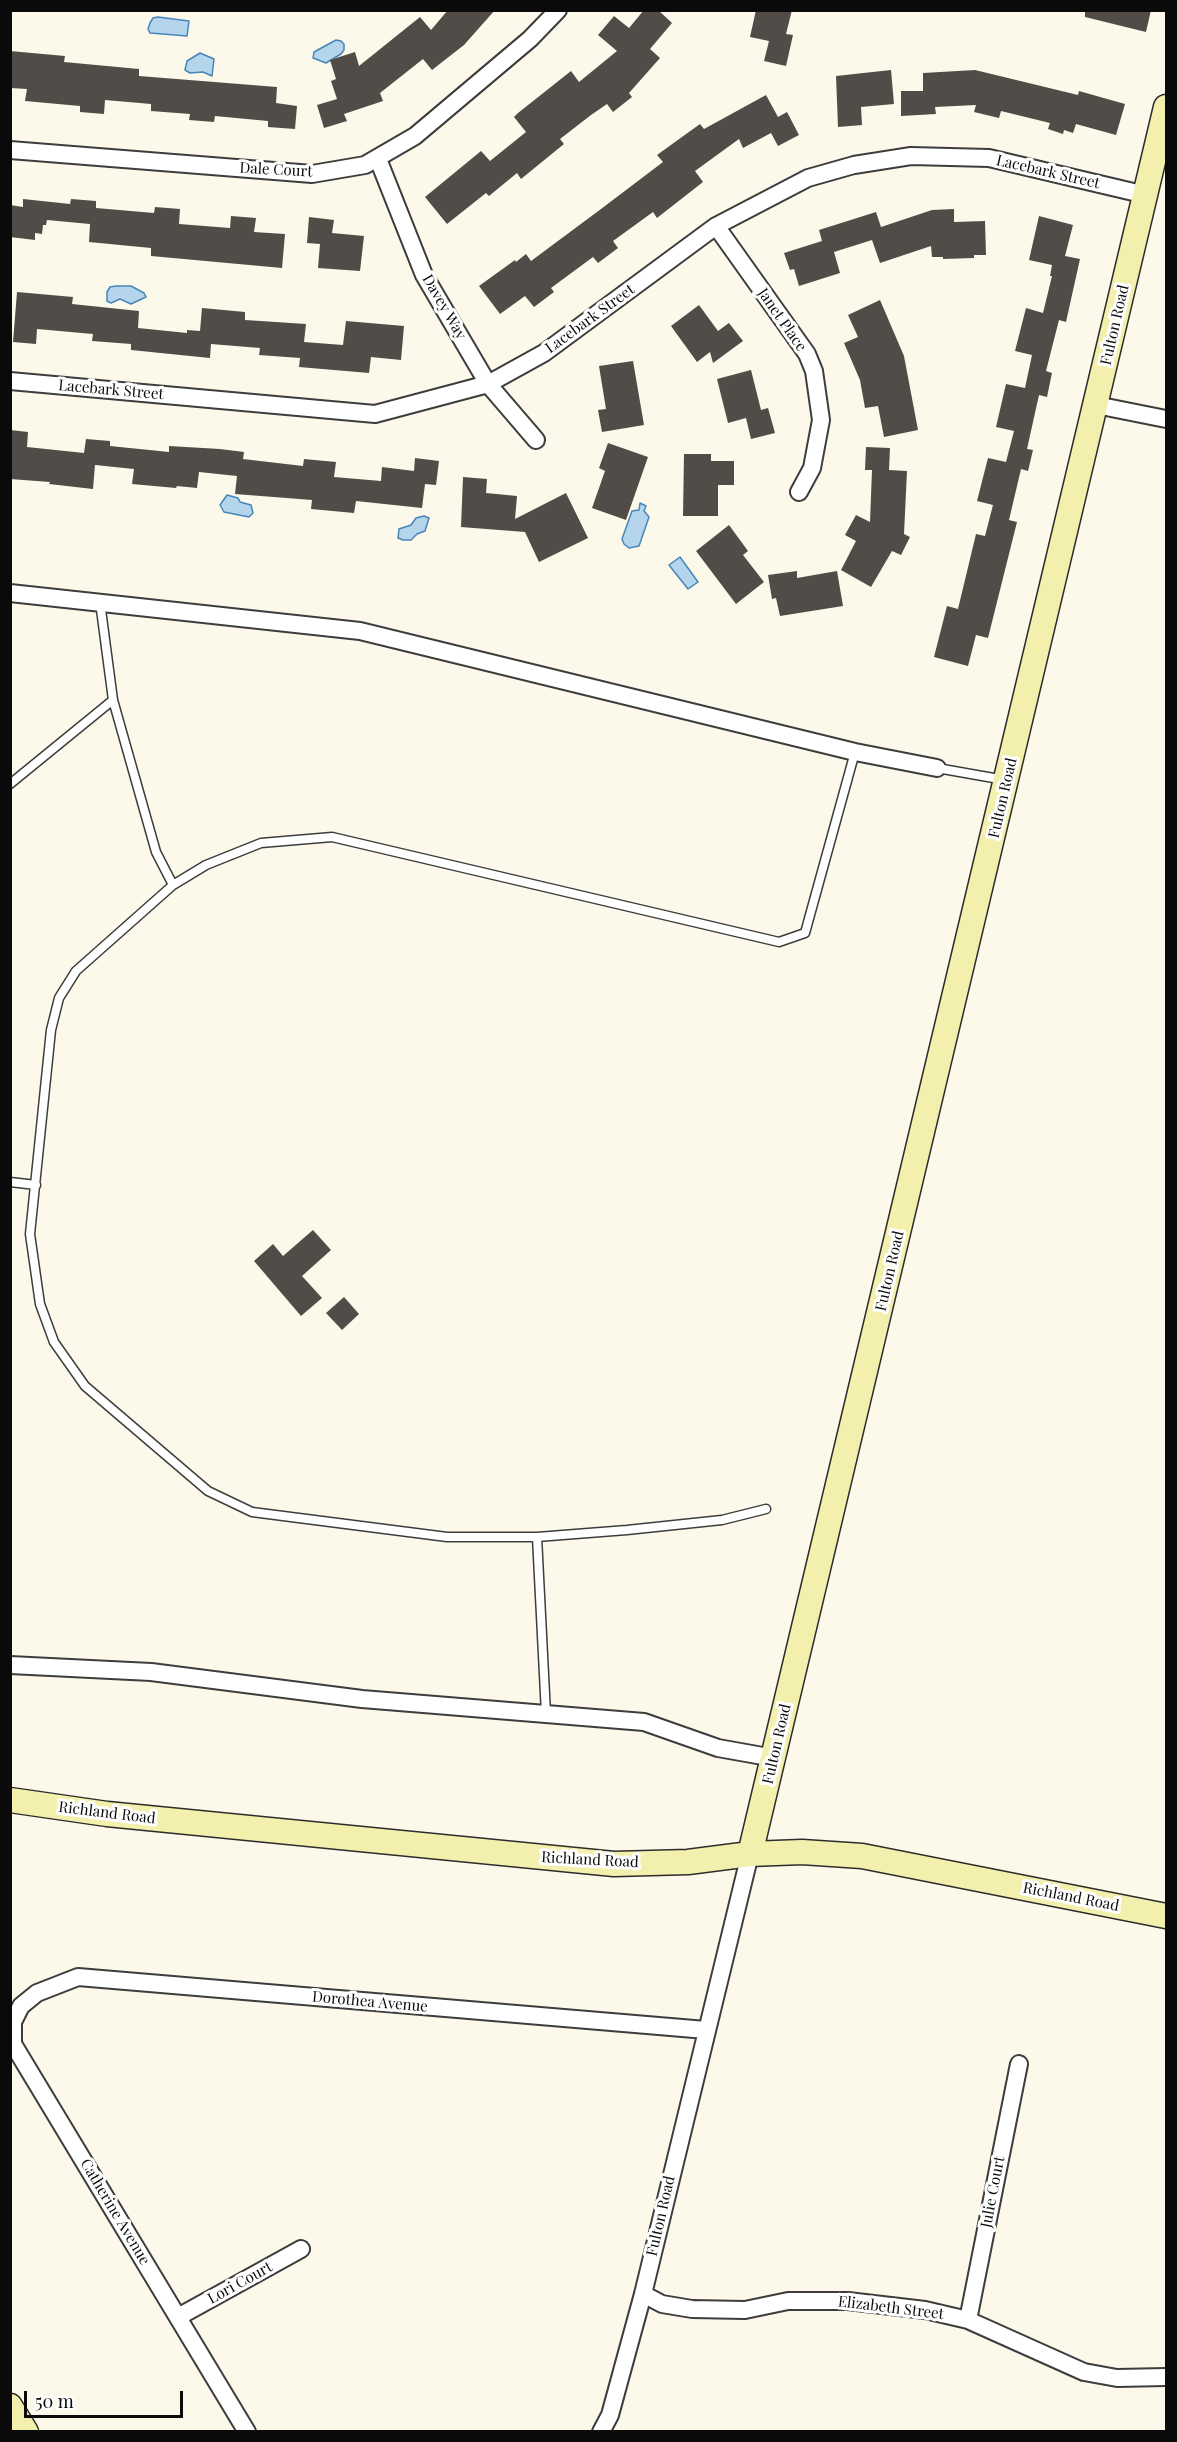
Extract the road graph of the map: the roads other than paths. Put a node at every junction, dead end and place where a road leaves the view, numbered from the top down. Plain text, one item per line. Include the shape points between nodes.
1 (558, 10) edge
2 (1167, 107) edge
3 (10, 150) edge
4 (378, 159) junction
5 (1146, 195) junction
6 (716, 226) junction
7 (10, 381) edge
8 (488, 384) junction
9 (1096, 405) junction
10 (1167, 419) edge
11 (536, 440) dead end
12 (799, 492) dead end
13 (10, 593) edge
14 (100, 602) junction
15 (113, 700) junction
16 (855, 752) junction
17 (937, 768) joint
18 (1007, 781) junction
19 (10, 784) edge
20 (173, 885) junction
21 (10, 1182) edge
22 (36, 1185) junction
23 (766, 1509) dead end
24 (537, 1537) junction
25 (10, 1665) edge
26 (546, 1714) junction
27 (774, 1758) junction
28 (10, 1800) edge
29 (750, 1854) junction
30 (1167, 1916) edge
31 (37, 1993) joint
32 (705, 2030) junction
33 (1019, 2064) dead end
34 (302, 2249) dead end
35 (643, 2294) junction
36 (178, 2317) junction
37 (968, 2320) junction
38 (1167, 2377) edge
39 (10, 2406) edge
40 (26, 2432) edge
41 (247, 2432) edge
42 (601, 2432) edge

1 - 4 street, Dale Court via 530,39 415,136
2 - 5 street, Fulton Road
3 - 4 street, Dale Court via 312,174
4 - 8 street, Davey Way via 424,275
5 - 6 street, Lacebark Street via 989,158 911,156 854,165 808,178
5 - 9 street, Fulton Road
6 - 8 street, Lacebark Street via 544,353
6 - 12 street, Janet Place via 807,354 814,371 821,420 812,468
7 - 8 street, Lacebark Street via 375,414
8 - 11 street, Davey Way
9 - 10 street
9 - 18 street, Fulton Road
13 - 14 street
14 - 15 lane
14 - 16 street via 360,631
15 - 19 lane
15 - 20 lane via 156,852
16 - 17 street
16 - 20 lane via 805,933 778,942 332,837 261,843 206,864
17 - 18 lane
18 - 27 street, Fulton Road
20 - 22 lane via 76,971 59,998 51,1030
21 - 22 lane
22 - 24 lane via 30,1234 40,1304 54,1342 85,1386 208,1491 252,1512 447,1537
23 - 24 lane via 722,1520
24 - 26 lane
25 - 26 street via 151,1672 362,1698
26 - 27 street via 644,1722 718,1748
27 - 29 street, Fulton Road
28 - 29 street, Richland Road via 107,1814 614,1864 688,1862
29 - 30 street, Richland Road via 862,1856
29 - 32 street, Fulton Road
31 - 32 street, Dorothea Avenue via 78,1977
31 - 36 street, Catherine Avenue via 21,2006 13,2022 13,2044
32 - 35 street, Fulton Road
33 - 37 street, Julie Court
34 - 36 street, Lori Court
35 - 37 street, Elizabeth Street via 662,2304 692,2308 745,2310 788,2301 848,2301 925,2310
35 - 42 street, Fulton Road via 610,2415
36 - 41 street, Catherine Avenue
37 - 38 street, Elizabeth Street via 1084,2372 1118,2378
39 - 40 street

